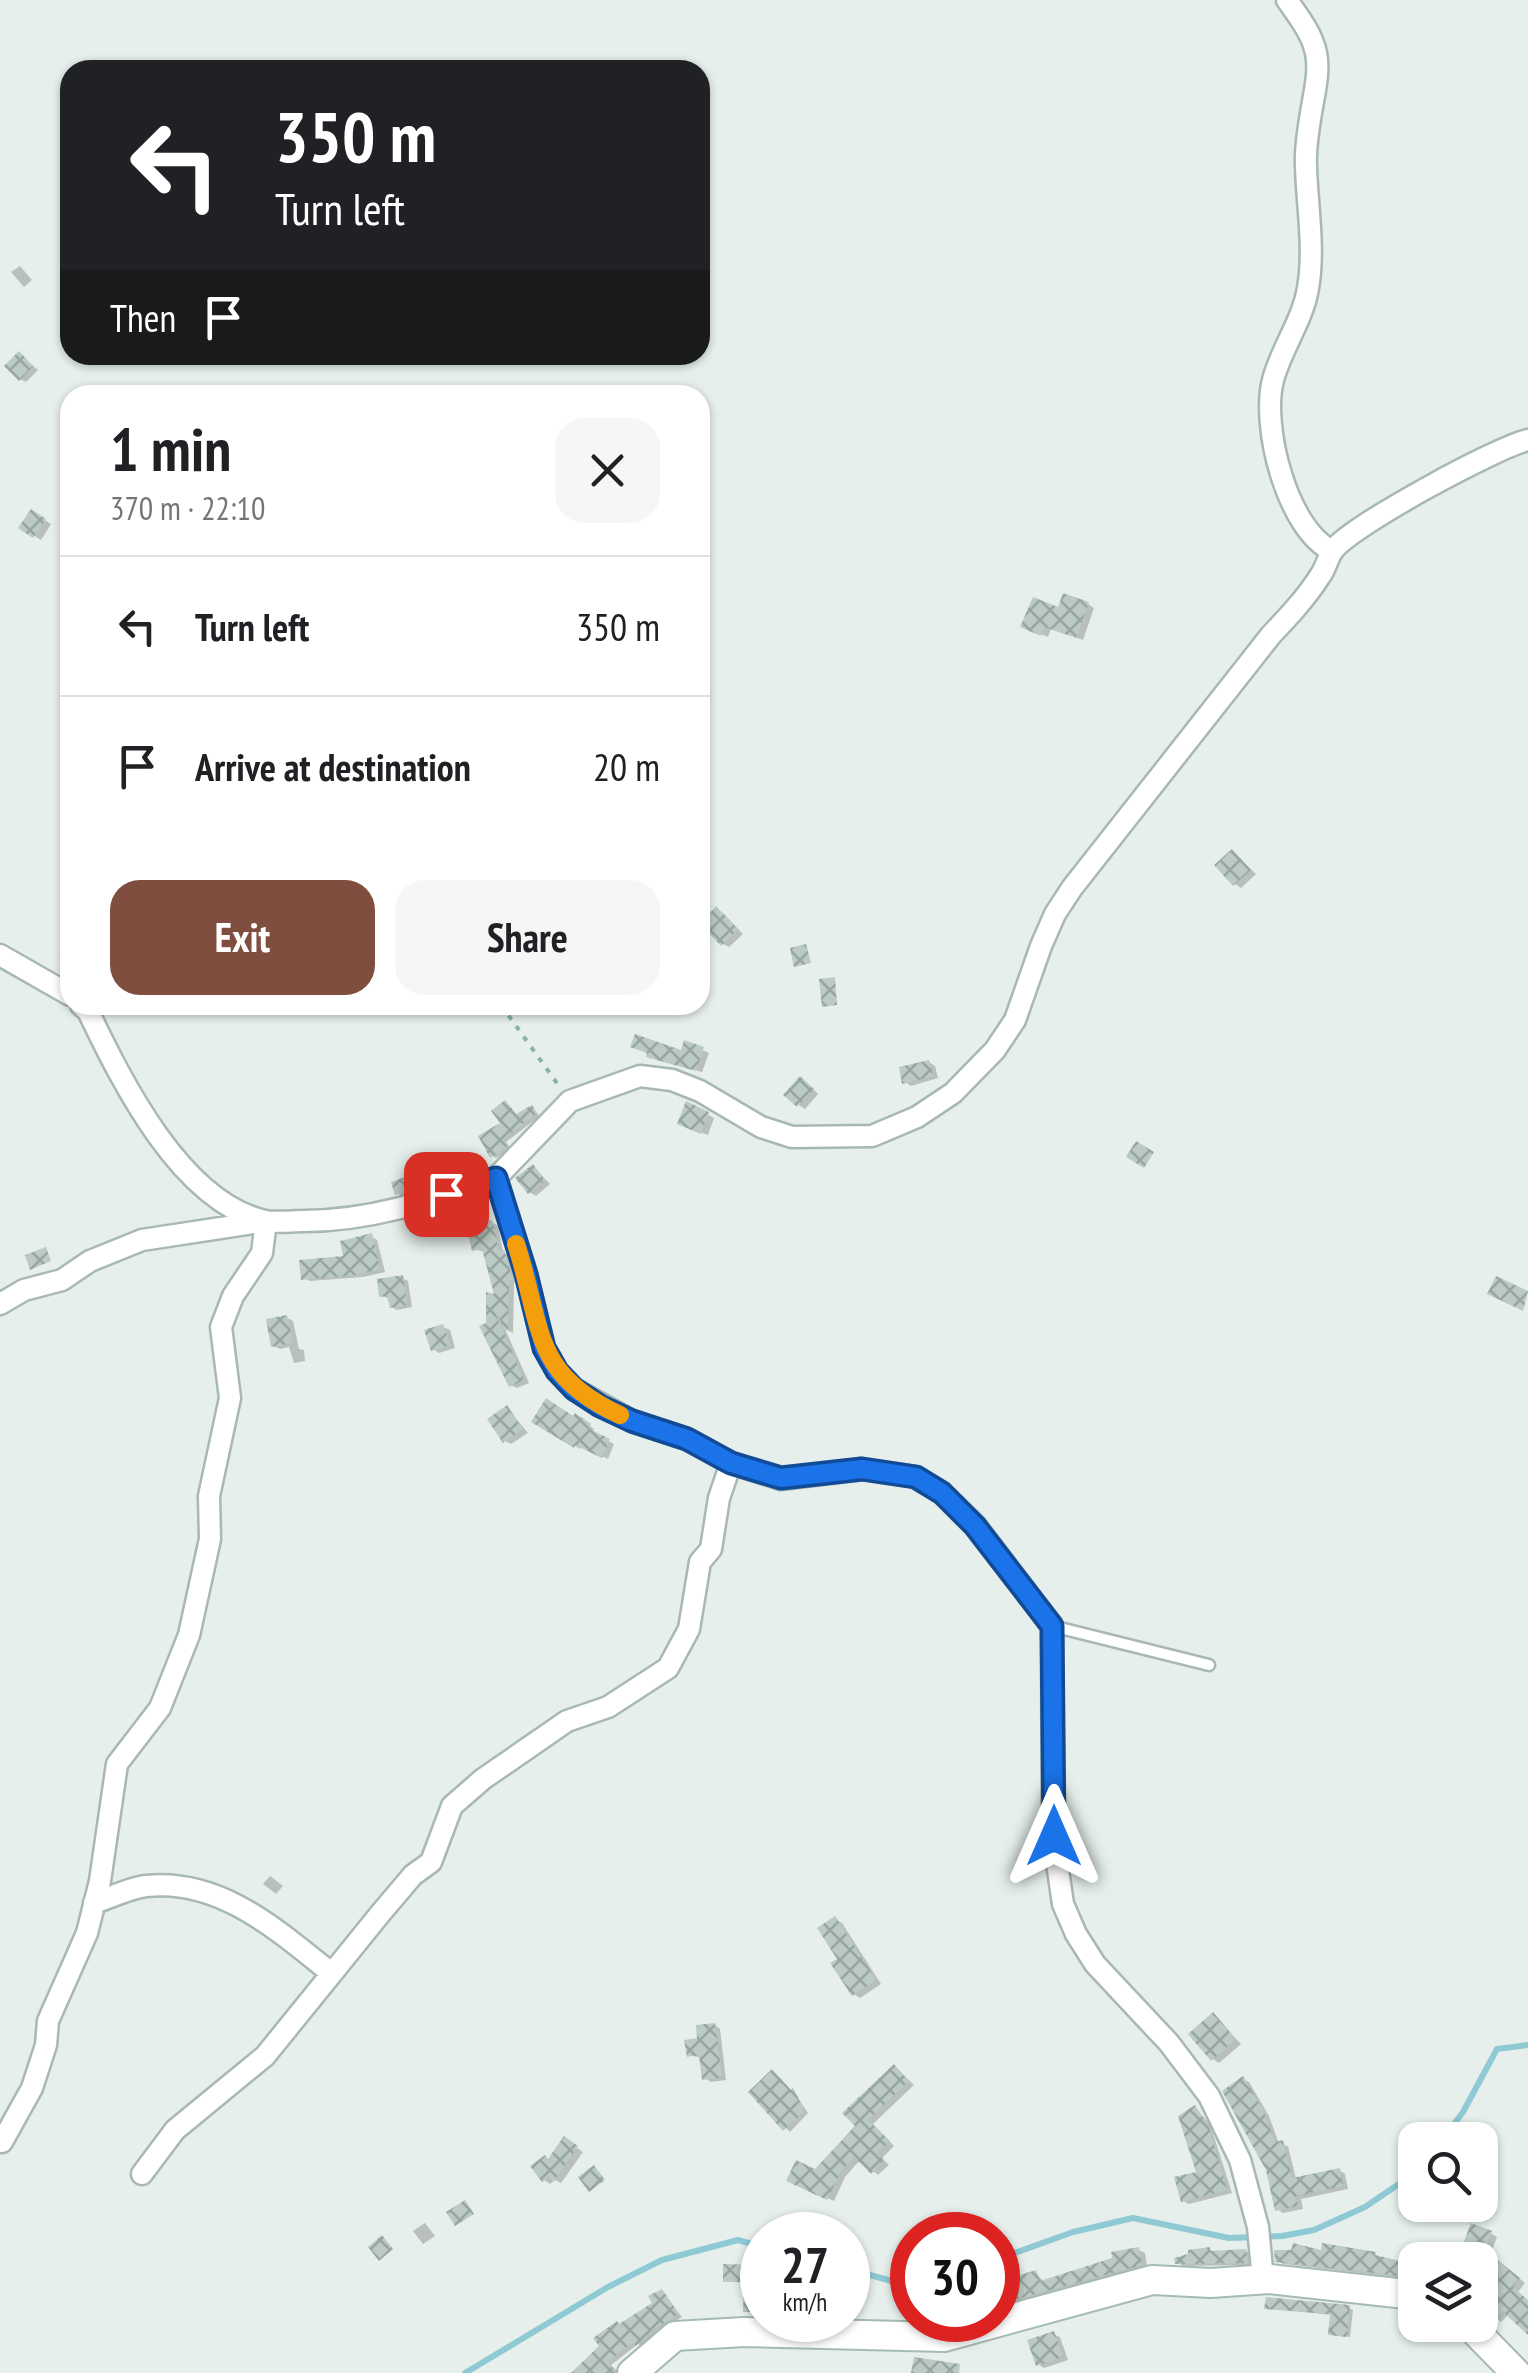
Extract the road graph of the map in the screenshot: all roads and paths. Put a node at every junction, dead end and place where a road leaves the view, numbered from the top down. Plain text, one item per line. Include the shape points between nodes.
1 (1287, 0) edge
2 (1528, 440) edge
3 (1332, 550) junction
4 (0, 955) edge
5 (60, 989) edge
6 (90, 1015) edge
7 (507, 1015) edge
8 (570, 1101) junction
9 (496, 1178) junction
10 (266, 1221) junction
11 (0, 1304) edge
12 (731, 1463) junction
13 (1052, 1626) junction
14 (1209, 1665) dead end
15 (94, 1903) junction
16 (331, 1973) junction
17 (2, 2142) edge
18 (142, 2174) dead end
19 (1263, 2280) junction
20 (1398, 2293) edge
21 (1486, 2342) edge
22 (1528, 2362) edge
23 (632, 2373) edge
24 (1516, 2373) edge

1 - 3 street via 1317,54 1305,162 1311,262 1308,292 1271,384 1270,406 1290,500 1304,528
2 - 3 street via 1404,502
3 - 8 street via 1305,598 1072,888 1041,946 1016,1020 953,1093 917,1118 872,1136 830,1138 761,1127 672,1080 640,1076
4 - 5 street
6 - 10 street via 131,1097 176,1157 201,1186
7 - 8 path
8 - 9 street
9 - 10 street via 393,1212 342,1221
9 - 12 street via 544,1348 557,1371 600,1406
10 - 11 street via 142,1240
10 - 15 street via 262,1253 221,1327 230,1398 190,1634 160,1708 117,1764
12 - 13 street via 781,1478 862,1469 916,1477 975,1526
12 - 16 street via 710,1548 700,1562 689,1629 668,1668 608,1707 567,1721 452,1806 431,1862
13 - 14 lane
13 - 19 street via 1054,1836 1062,1904 1095,1964 1169,2042 1209,2096 1240,2160
15 - 16 street via 144,1886 195,1888 256,1914
15 - 17 street via 48,2021 32,2088
16 - 18 street via 265,2056 175,2130
19 - 20 street
19 - 23 street via 1152,2280 944,2337 675,2336
21 - 24 street
22 - 24 street

